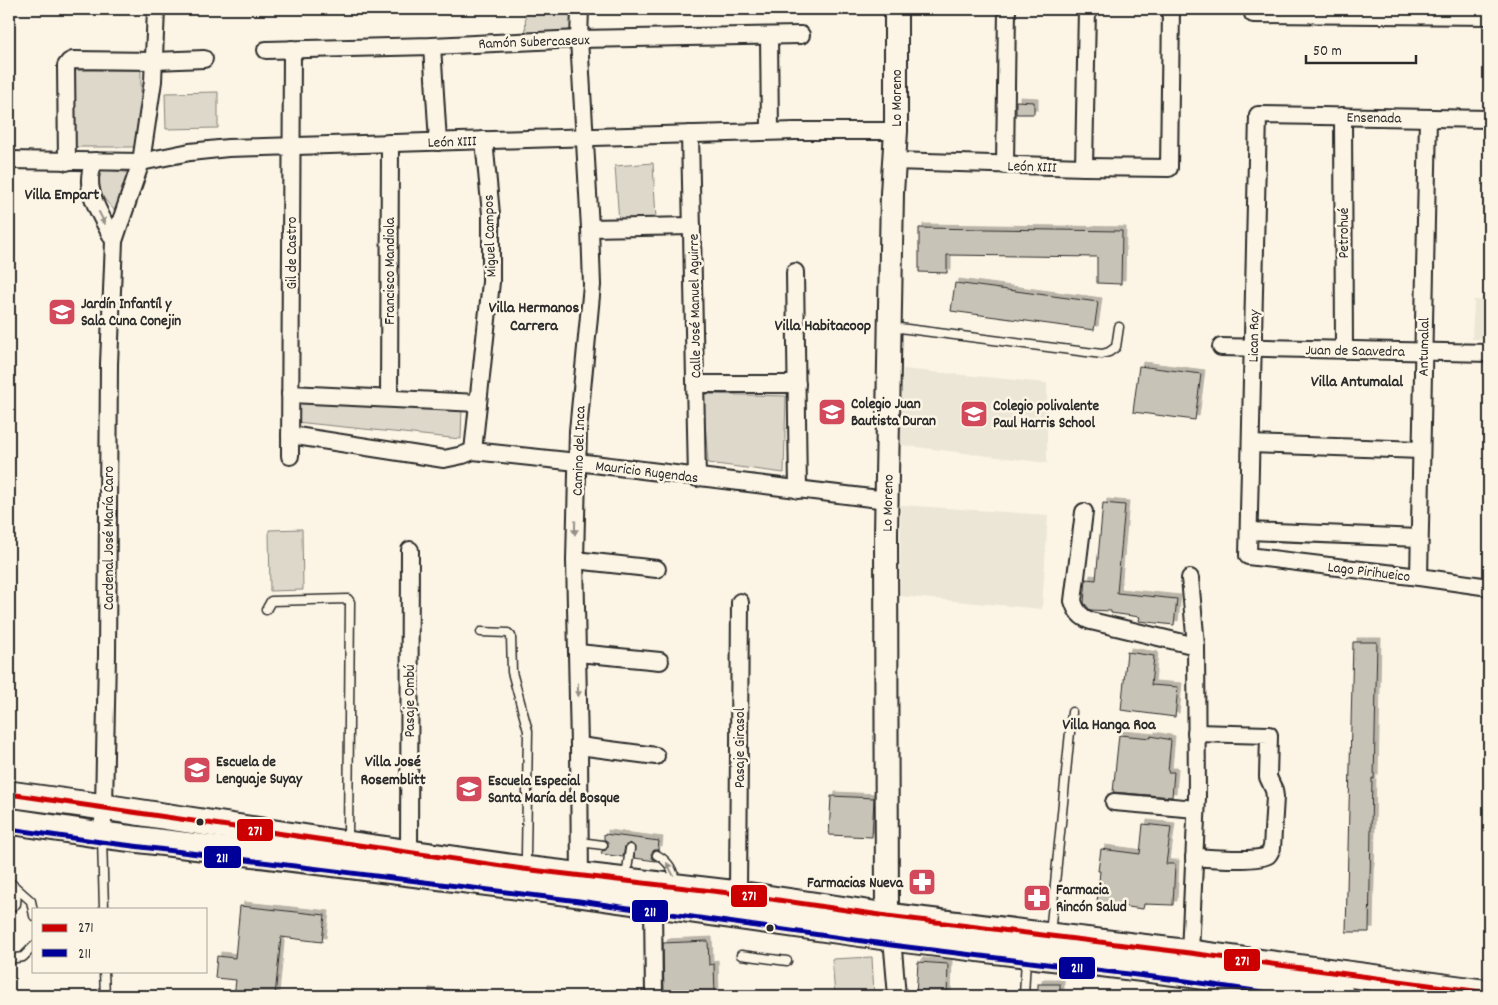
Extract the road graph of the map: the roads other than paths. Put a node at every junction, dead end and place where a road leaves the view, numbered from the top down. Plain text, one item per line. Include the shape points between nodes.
1 (156, 9) edge
2 (580, 9) edge
3 (896, 9) edge
4 (1007, 9) edge
5 (1087, 9) edge
6 (1171, 9) edge
7 (1253, 14) dead end
8 (1489, 16) edge
9 (802, 35) dead end
10 (769, 36) junction
11 (579, 39) junction
12 (432, 46) junction
13 (292, 49) junction
14 (266, 50) dead end
15 (204, 59) dead end
16 (155, 61) junction
17 (1258, 115) joint
18 (1342, 116) junction
19 (1428, 118) junction
20 (1489, 119) edge
21 (770, 131) junction
22 (896, 131) junction
23 (690, 134) junction
24 (585, 137) junction
25 (484, 140) junction
26 (438, 142) junction
27 (390, 143) junction
28 (292, 146) junction
29 (9, 160) edge
30 (95, 161) junction
31 (894, 161) junction
32 (67, 162) junction
33 (141, 162) junction
34 (1005, 165) junction
35 (1084, 167) junction
36 (692, 226) junction
37 (590, 228) junction
38 (114, 241) junction
39 (795, 272) dead end
40 (890, 327) junction
41 (1119, 327) dead end
42 (1221, 347) dead end
43 (1253, 348) junction
44 (1344, 350) junction
45 (1423, 352) junction
46 (1489, 353) edge
47 (696, 384) junction
48 (796, 384) junction
49 (290, 394) junction
50 (389, 398) junction
51 (478, 403) junction
52 (290, 435) junction
53 (1251, 444) junction
54 (1421, 450) junction
55 (473, 451) junction
56 (290, 456) dead end
57 (577, 462) junction
58 (697, 478) junction
59 (798, 490) junction
60 (887, 500) junction
61 (1084, 512) dead end
62 (1249, 531) junction
63 (1419, 538) junction
64 (410, 550) dead end
65 (1248, 556) joint
66 (574, 560) junction
67 (657, 570) dead end
68 (1419, 577) junction
69 (1190, 578) dead end
70 (1489, 587) edge
71 (740, 602) dead end
72 (266, 610) dead end
73 (481, 632) dead end
74 (1196, 646) junction
75 (578, 653) junction
76 (660, 661) dead end
77 (1072, 712) dead end
78 (1196, 733) junction
79 (579, 746) junction
80 (656, 756) dead end
81 (9, 794) edge
82 (1114, 802) dead end
83 (104, 806) junction
84 (1196, 809) junction
85 (9, 821) edge
86 (102, 834) junction
87 (580, 842) junction
88 (348, 844) junction
89 (603, 845) dead end
90 (630, 849) dead end
91 (409, 853) junction
92 (657, 855) dead end
93 (1194, 857) junction
94 (523, 869) junction
95 (625, 881) junction
96 (10, 883) edge
97 (580, 885) junction
98 (674, 887) junction
99 (738, 894) junction
100 (653, 904) junction
101 (32, 908) edge
102 (104, 908) edge
103 (9, 909) edge
104 (889, 927) junction
105 (1050, 936) junction
106 (32, 948) edge
107 (1190, 953) junction
108 (741, 954) dead end
109 (1026, 955) junction
110 (9, 959) edge
111 (787, 962) dead end
112 (104, 972) edge
113 (1250, 977) edge
114 (1489, 993) edge
115 (105, 996) edge
116 (654, 996) edge
117 (897, 996) edge
118 (1024, 996) edge
119 (1330, 996) edge

1 - 16 street, Cardenal José María Caro
2 - 11 street, Camino del Inca
3 - 22 street, Lo Moreno
4 - 34 street
5 - 35 street
6 - 35 street, León XIII via 1169,168
7 - 8 street
9 - 10 street, Ramón Subercaseux
10 - 11 street, Ramón Subercaseux
10 - 21 street
11 - 12 street, Ramón Subercaseux
11 - 24 street, Camino del Inca
12 - 13 street, Ramón Subercaseux
12 - 26 street
13 - 14 street, Ramón Subercaseux
13 - 28 street, Gil de Castro
15 - 16 street
16 - 32 street via 69,62 66,66
16 - 33 street, Cardenal José María Caro
17 - 18 street, Ensenada
17 - 43 street, Lican Ray
18 - 19 street, Ensenada
18 - 44 street, Petrohué
19 - 20 street, Ensenada
19 - 45 street, Antumalal
21 - 22 street, León XIII
21 - 23 street, León XIII
22 - 31 street, Lo Moreno
23 - 24 street, León XIII
23 - 36 street, Calle José Manuel Aguirre
24 - 25 street, León XIII
24 - 37 street, Camino del Inca
25 - 26 street, León XIII
25 - 51 street, Miguel Campos via 491,282
26 - 27 street, León XIII
27 - 28 street, León XIII
27 - 50 street, Francisco Mandiola
28 - 33 street, León XIII via 209,149
28 - 49 street, Gil de Castro
29 - 32 street, León XIII
30 - 32 street, León XIII
30 - 33 street, León XIII
30 -> 38 street, Cardenal José María Caro via 90,169 90,187
31 - 34 street, León XIII
31 - 40 street, Lo Moreno
33 - 38 street, Cardenal José María Caro
34 - 35 street, León XIII
36 - 37 street
36 - 47 street, Calle José Manuel Aguirre
37 - 57 street, Camino del Inca via 592,285
38 - 83 street, Cardenal José María Caro via 109,364
39 - 48 street
40 - 41 lane via 1102,354 1116,347
40 - 60 street, Lo Moreno
42 - 43 street, Juan de Saavedra
43 - 44 street, Juan de Saavedra
43 - 53 street, Lican Ray
44 - 45 street, Juan de Saavedra
45 - 46 street, Juan de Saavedra
45 - 54 street, Antumalal
47 - 48 street
47 - 58 street, Calle José Manuel Aguirre
48 - 59 street
49 - 50 street
49 - 52 street, Gil de Castro
50 - 51 street
51 - 55 street, Miguel Campos
52 - 55 street, Mauricio Rugendas via 444,458
52 - 56 street, Gil de Castro
53 - 54 street
53 - 62 street, Lican Ray
54 - 63 street, Antumalal
55 - 57 street, Mauricio Rugendas
57 - 58 street, Mauricio Rugendas
57 -> 66 street, Camino del Inca
58 - 59 street, Mauricio Rugendas
59 - 60 street, Mauricio Rugendas
60 - 104 street, Lo Moreno
61 - 74 street via 1073,601 1076,610 1091,621
62 - 63 street
62 - 65 street, Lican Ray
63 - 68 street, Antumalal
64 - 91 street, Pasaje Ombú
65 - 68 street, Lago Pirihueico
66 - 67 street
66 - 75 street, Camino del Inca
68 - 70 street, Lago Pirihueico
69 - 74 street
71 - 99 street, Pasaje Girasol
72 - 88 lane via 271,602 348,599 350,602
73 - 94 lane via 508,633 511,636 512,672 528,730 526,856
74 - 78 street
75 - 76 street
75 -> 79 street, Camino del Inca
77 - 105 lane
78 - 84 street
78 - 93 street via 1268,735 1268,777 1275,797 1272,848 1268,855 1252,859
79 - 80 street
79 - 87 street, Camino del Inca
81 - 83 main road
82 - 84 street
83 - 86 street, Cardenal José María Caro
83 - 88 main road
84 - 93 street
85 - 86 main road
86 - 97 main road
86 - 102 lane
87 - 89 lane
87 - 97 street, Camino del Inca
88 - 91 main road
90 - 95 lane
91 - 94 main road
98 -> 92 lane via 672,868
93 - 107 street
94 - 97 main road
95 - 97 main road
95 - 98 main road
96 - 101 lane via 31,900
96 - 103 lane via 17,892 16,904
97 - 100 main road
98 - 99 main road
99 - 104 main road
100 - 104 main road
100 - 116 street
104 - 105 main road
104 - 109 main road
104 - 117 street, Lo Moreno
105 - 107 main road
106 - 110 lane via 22,957
107 - 113 main road
108 - 111 lane
109 - 113 main road via 1187,974
109 - 118 lane
112 - 115 lane
113 - 114 main road
113 - 119 main road

